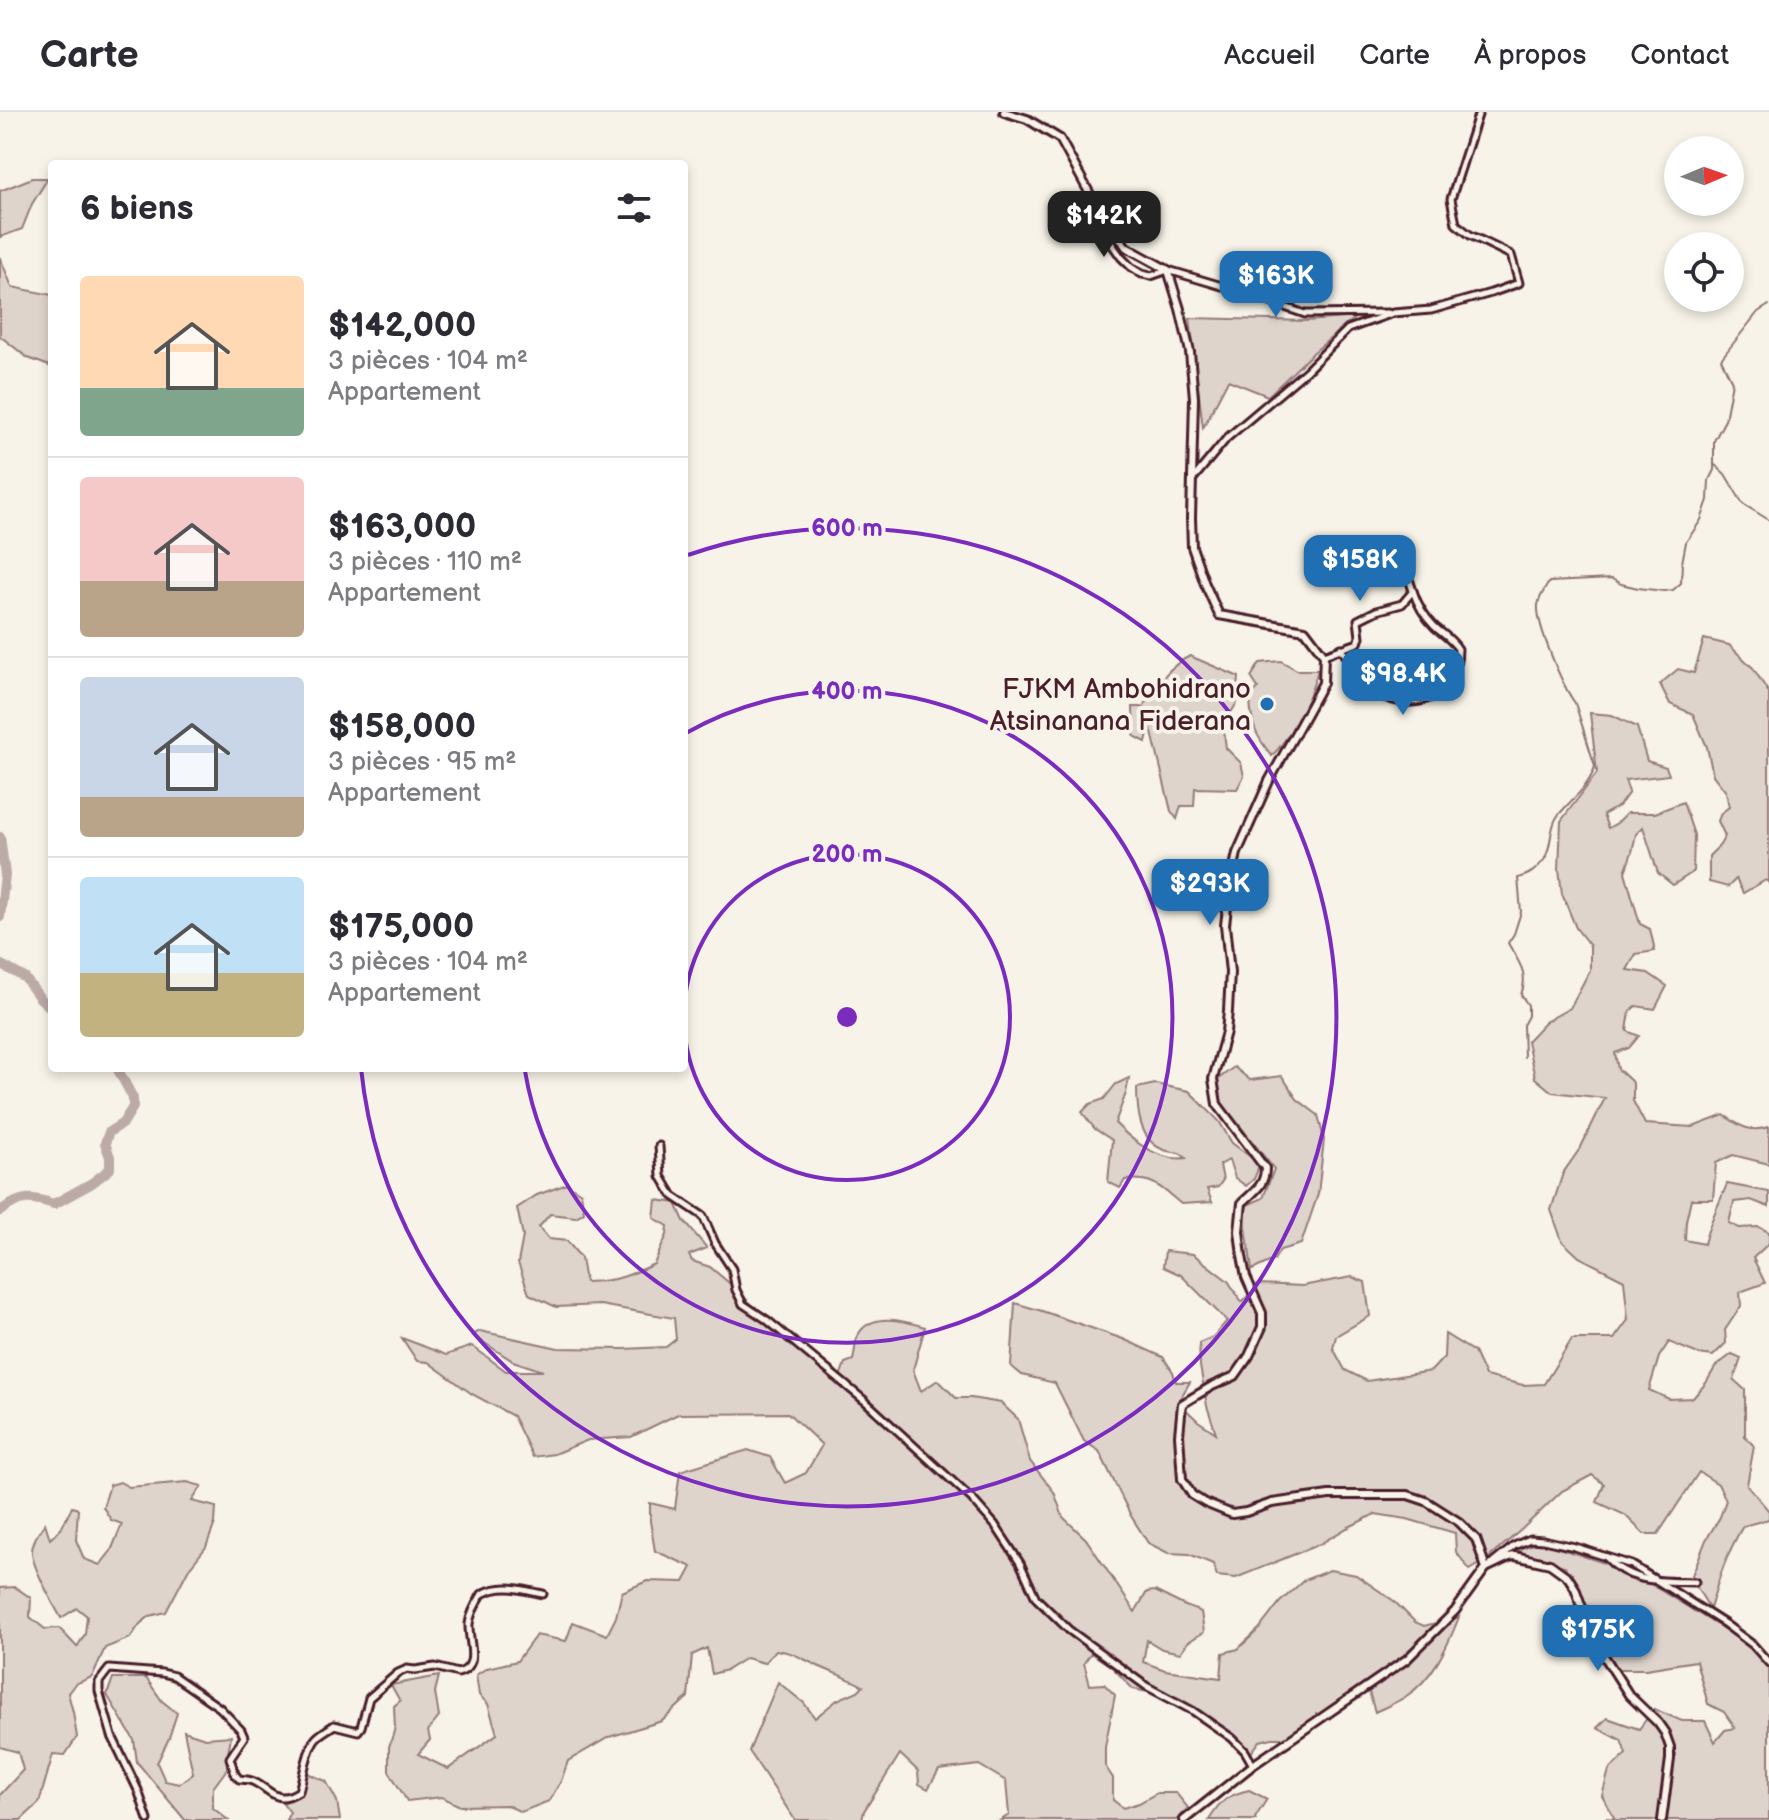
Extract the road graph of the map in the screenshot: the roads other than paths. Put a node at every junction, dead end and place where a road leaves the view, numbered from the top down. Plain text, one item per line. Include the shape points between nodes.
1 (1004, 112) edge
2 (1479, 112) edge
3 (1091, 196) junction
4 (1168, 270) junction
5 (1393, 313) junction
6 (1193, 479) junction
7 (1409, 565) dead end
8 (1413, 591) junction
9 (1341, 648) junction
10 (1324, 655) junction
11 (659, 1146) dead end
12 (1486, 1568) junction
13 (1653, 1579) junction
14 (1695, 1582) dead end
15 (543, 1594) dead end
16 (1769, 1663) edge
17 (1253, 1765) junction
18 (148, 1820) edge
19 (1184, 1820) edge
20 (1662, 1820) edge

1 - 3 street via 1060,139
2 - 5 street via 1451,199 1456,224 1511,255 1519,283 1431,310
3 - 4 street via 1126,247
3 - 4 street via 1089,208 1097,228 1131,267 1151,276
4 - 5 street via 1305,314
4 - 6 street via 1190,352
5 - 6 street via 1348,329 1227,438
6 - 10 street via 1192,547 1219,615 1305,630
7 - 8 street
8 - 9 street via 1402,604 1358,620 1358,643
8 - 9 street via 1429,621 1458,649 1442,691 1414,703 1373,692
9 - 10 street
10 - 12 street via 1323,683 1269,781 1237,853 1229,890 1228,1011 1213,1079 1217,1104 1265,1168 1261,1187 1242,1203 1239,1231 1262,1327 1235,1376 1182,1404 1182,1479 1192,1495 1232,1514 1329,1495 1417,1497 1476,1539
11 - 17 street via 661,1176 673,1196 703,1216 732,1269 743,1304 865,1401 972,1499 1020,1563 1036,1598 1069,1630 1146,1686 1232,1738
12 - 13 street via 1530,1539 1605,1556
12 - 17 street via 1455,1611 1407,1659
12 - 20 street via 1521,1556 1550,1564 1568,1577 1599,1648 1629,1695 1668,1740
13 - 14 street
13 - 16 street via 1744,1638
15 - 18 street via 508,1588 482,1594 469,1620 468,1669 407,1669 393,1676 369,1698 358,1731 334,1725 313,1741 299,1791 288,1797 235,1774 230,1758 244,1737 213,1702 169,1674 109,1669 99,1691
17 - 19 street

